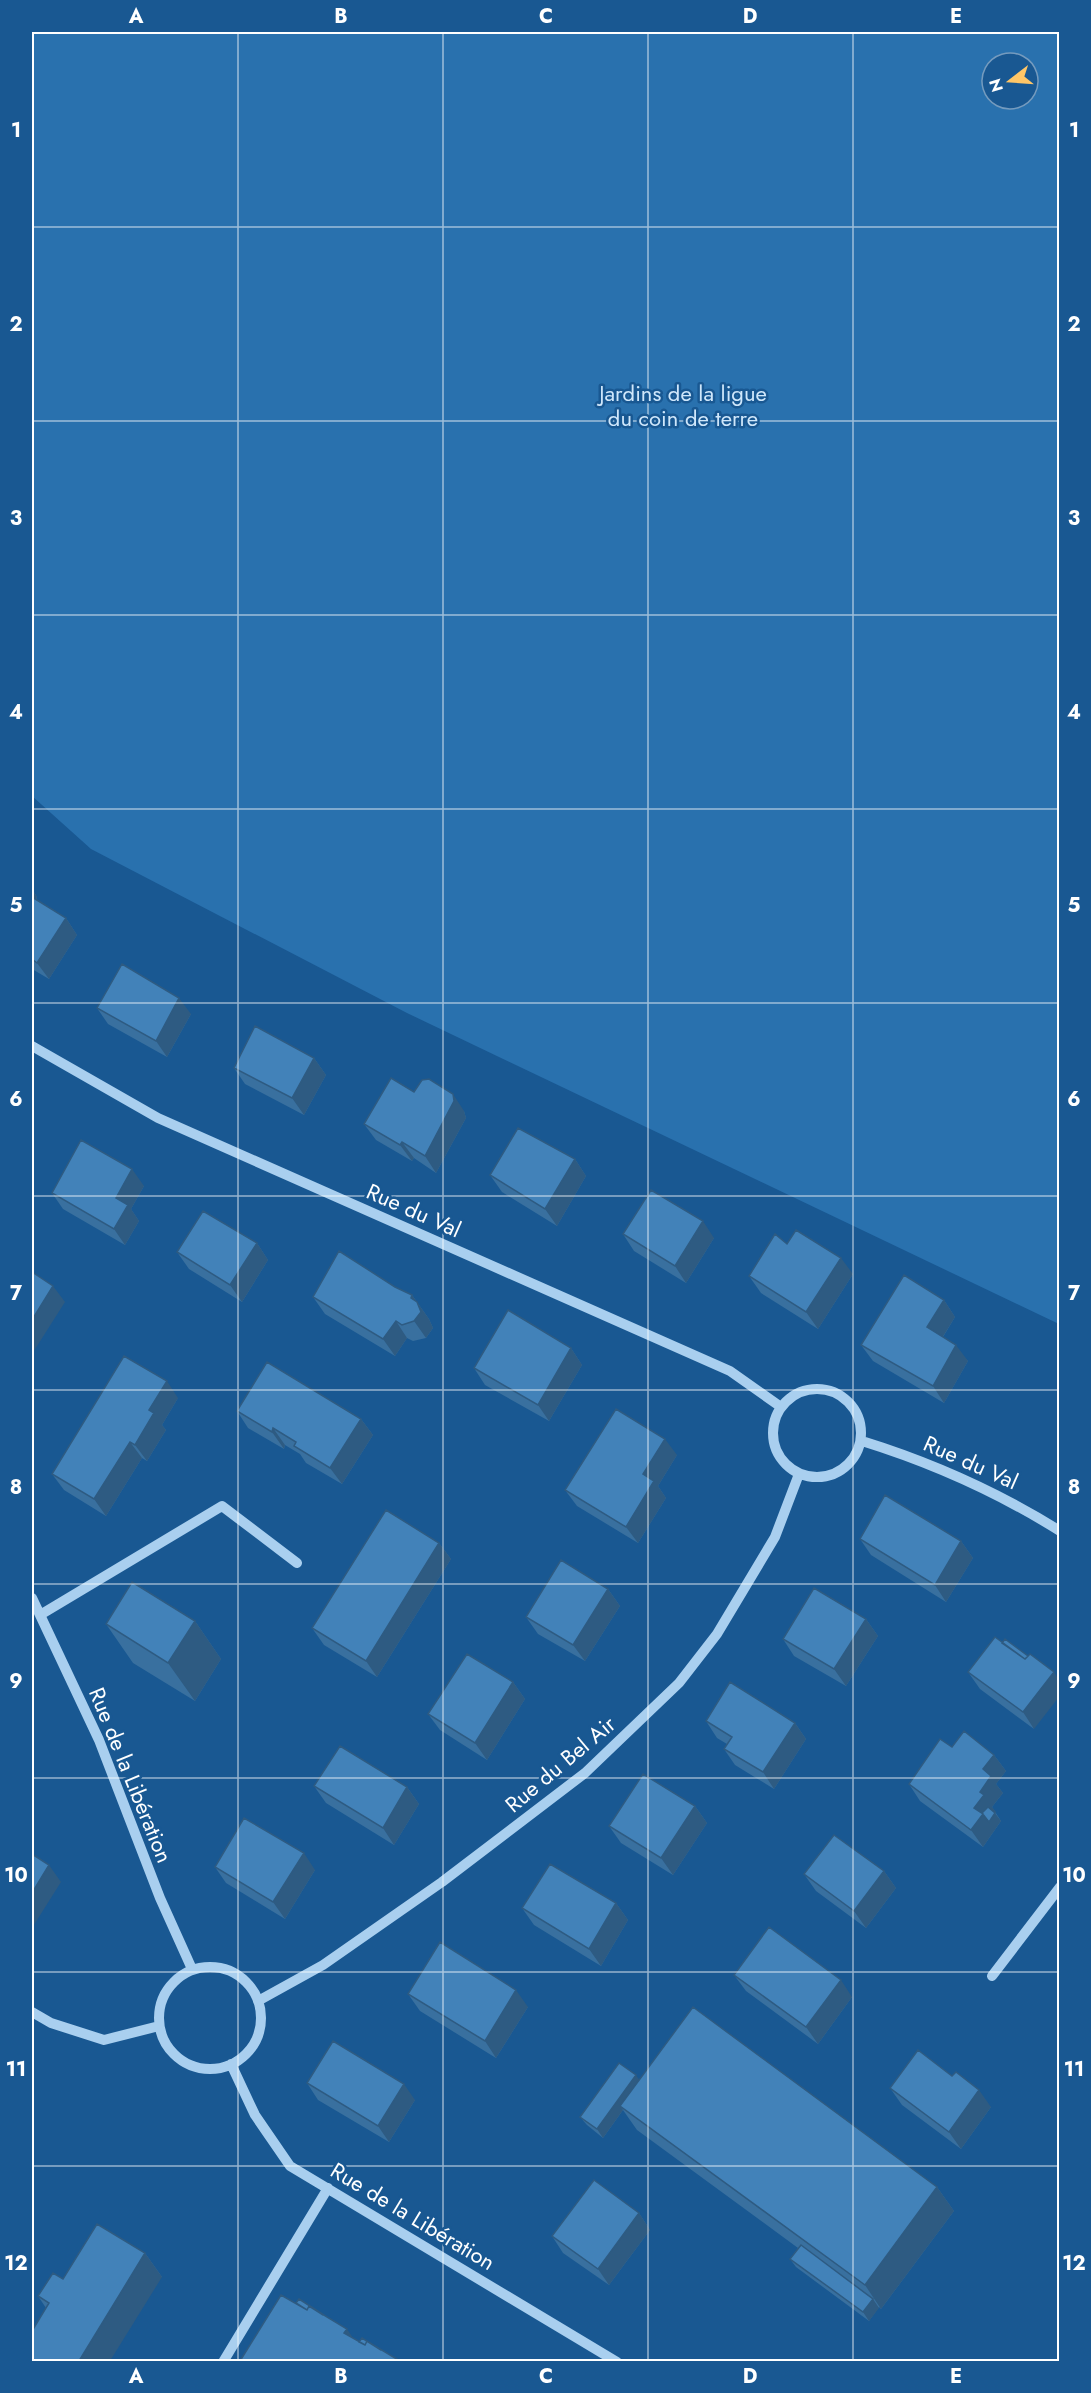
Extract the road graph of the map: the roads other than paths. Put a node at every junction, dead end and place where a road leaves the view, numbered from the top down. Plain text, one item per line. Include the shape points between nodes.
1 (32, 1046) edge
2 (781, 1407) junction
3 (862, 1441) junction
4 (799, 1474) junction
5 (1059, 1531) edge
6 (297, 1563) dead end
7 (32, 1598) edge
8 (40, 1615) junction
9 (1059, 1887) edge
10 (192, 1969) junction
11 (992, 1976) dead end
12 (258, 2001) junction
13 (32, 2012) edge
14 (159, 2026) junction
15 (231, 2064) junction
16 (328, 2188) junction
17 (223, 2361) edge
18 (616, 2361) edge

1 - 2 street, Rue du Val via 158,1118 730,1371
2 - 3 street via 804,1390 820,1388 834,1392 856,1411
2 - 4 street via 772,1432 774,1446 779,1457
3 - 4 street via 850,1465 838,1473 812,1478
3 - 5 street, Rue du Val via 927,1462 1015,1503
4 - 12 street, Rue du Bel Air via 775,1537 717,1634 679,1683 585,1773 452,1875 323,1965
6 - 8 street via 222,1506
7 - 8 street, Rue de la Libération
8 - 10 street, Rue de la Libération via 99,1740
9 - 11 street
10 - 12 street via 224,1968 239,1975 251,1986
10 - 14 street via 176,1978 165,1992 159,2008
12 - 15 street via 262,2016 254,2045
13 - 14 street via 51,2024 104,2040
14 - 15 street via 164,2041 186,2063 216,2069
15 - 16 street, Rue de la Libération via 255,2115 290,2166
16 - 17 street
16 - 18 street, Rue de la Libération

